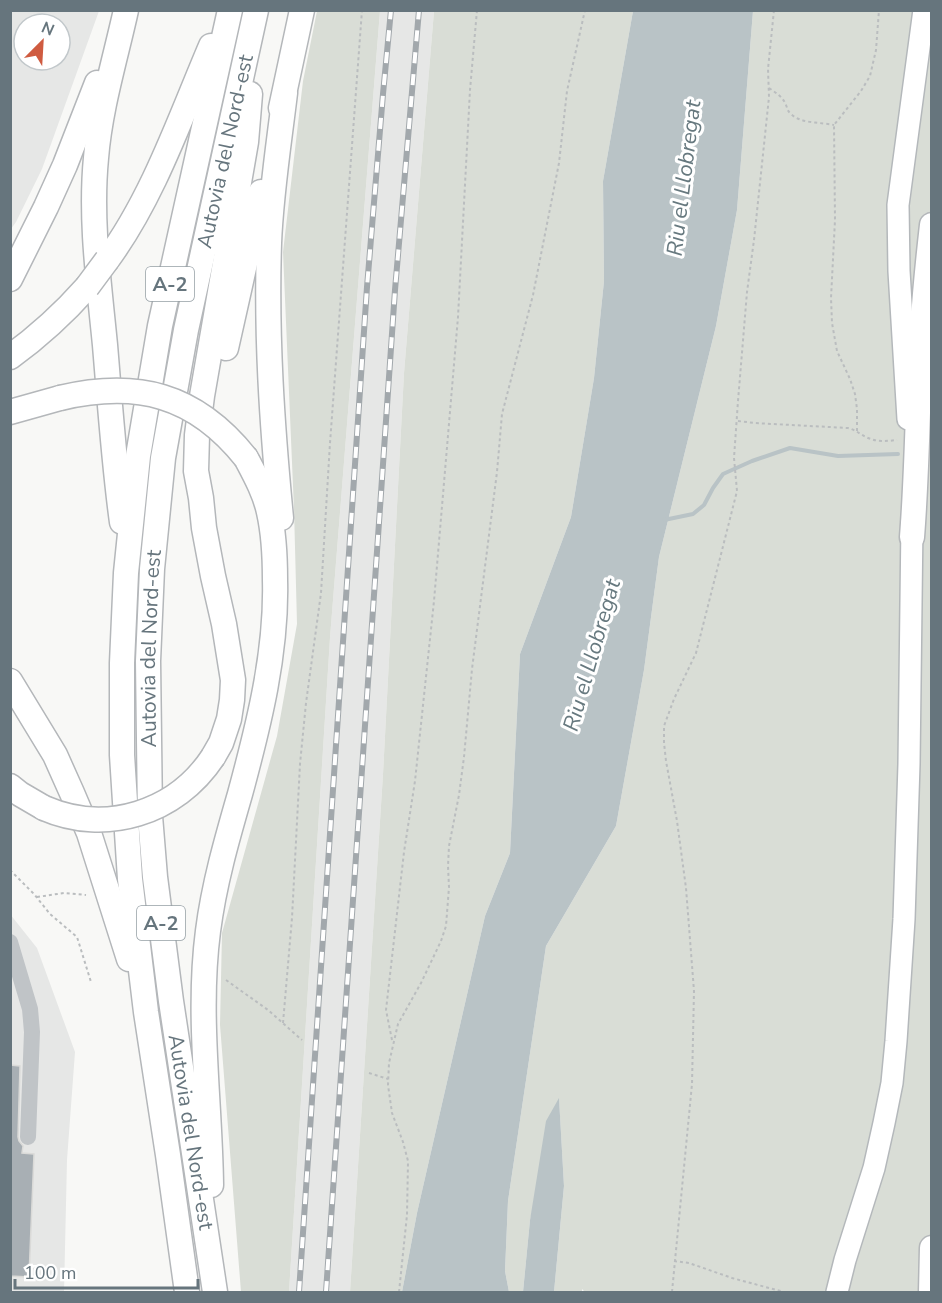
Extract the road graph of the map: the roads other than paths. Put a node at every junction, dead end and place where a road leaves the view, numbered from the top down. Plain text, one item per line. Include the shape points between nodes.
1 (125, 10) edge
2 (229, 10) edge
3 (302, 10) edge
4 (924, 10) edge
5 (254, 18) edge
6 (285, 93) junction
7 (932, 225) edge
8 (10, 279) edge
9 (10, 357) edge
10 (10, 412) edge
11 (201, 498) junction
12 (912, 537) junction
13 (127, 561) junction
14 (10, 681) edge
15 (10, 786) edge
16 (240, 793) junction
17 (10, 942) edge
18 (146, 1012) junction
19 (28, 1137) dead end
20 (932, 1248) edge
21 (214, 1283) edge
22 (187, 1293) edge
23 (837, 1293) edge
24 (931, 1293) edge

1 - 8 highway via 65,165
1 - 13 highway via 99,130 94,212 116,482
2 - 9 highway, bridge via 153,179 107,260 74,301 42,333
2 - 13 highway, Autovia del Nord-est / A-2 via 160,326 138,456
3 - 6 highway
4 - 12 main road via 898,205
5 - 11 highway via 246,142 197,435 196,471
5 - 21 highway, Autovia del Nord-est / A-2 via 186,330 163,458 147,661 155,877
6 - 11 highway via 223,362
6 - 16 highway via 270,241 268,308 269,378 285,556 283,625 272,703
7 - 12 highway
10 - 16 highway, bridge via 85,392 141,391 196,412 216,426 246,458 269,512 276,594 266,681
11 - 15 highway, bridge via 233,680 229,719 213,757 181,792 158,807 109,820 59,815
12 - 23 main road via 908,812 896,1041 874,1168
13 - 18 highway, Autovia del Nord-est / A-2 via 122,755 130,879
14 - 18 highway via 56,755 81,813
16 - 21 highway via 212,904 204,979
17 - 19 lane via 30,1009
18 - 22 highway, Autovia del Nord-est / A-2
20 - 24 highway

